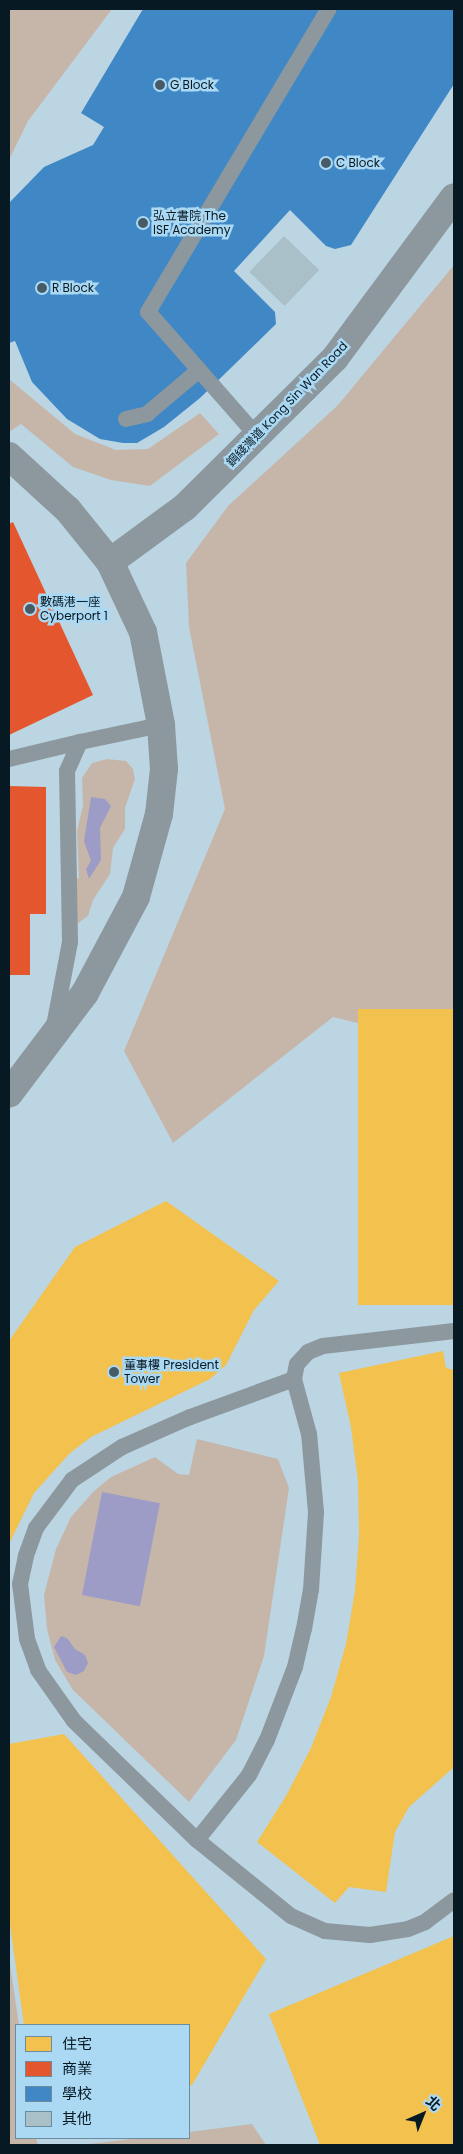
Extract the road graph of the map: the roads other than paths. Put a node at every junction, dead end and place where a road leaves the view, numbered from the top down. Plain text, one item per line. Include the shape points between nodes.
1 (328, 10) dead end
2 (454, 196) edge
3 (199, 370) junction
4 (126, 419) dead end
5 (257, 436) junction
6 (9, 456) edge
7 (110, 562) junction
8 (161, 725) junction
9 (80, 742) junction
10 (9, 759) edge
11 (52, 1036) junction
12 (9, 1094) edge
13 (454, 1330) edge
14 (294, 1379) junction
15 (197, 1840) junction
16 (454, 1900) edge

1 - 3 lane via 148,312
2 - 5 street, 鋼綫灣道 Kong Sin Wan Road via 335,358
3 - 4 lane via 147,414
3 - 5 lane
5 - 7 street, 鋼綫灣道 Kong Sin Wan Road via 185,506
6 - 7 street via 68,510
7 - 8 street via 143,632
8 - 9 lane
8 - 11 street via 164,769 159,814 136,897 85,993
9 - 10 lane
9 - 11 lane via 67,771 70,942
11 - 12 street
13 - 14 lane via 322,1346 302,1358
14 - 15 lane via 308,1434 316,1512 313,1571 304,1629 295,1667 267,1740 248,1774
14 - 15 lane via 190,1417 122,1447 88,1467 54,1502 36,1528 20,1584 27,1639 38,1670 74,1721
15 - 16 lane via 291,1916 325,1932 370,1935 408,1929 425,1922

